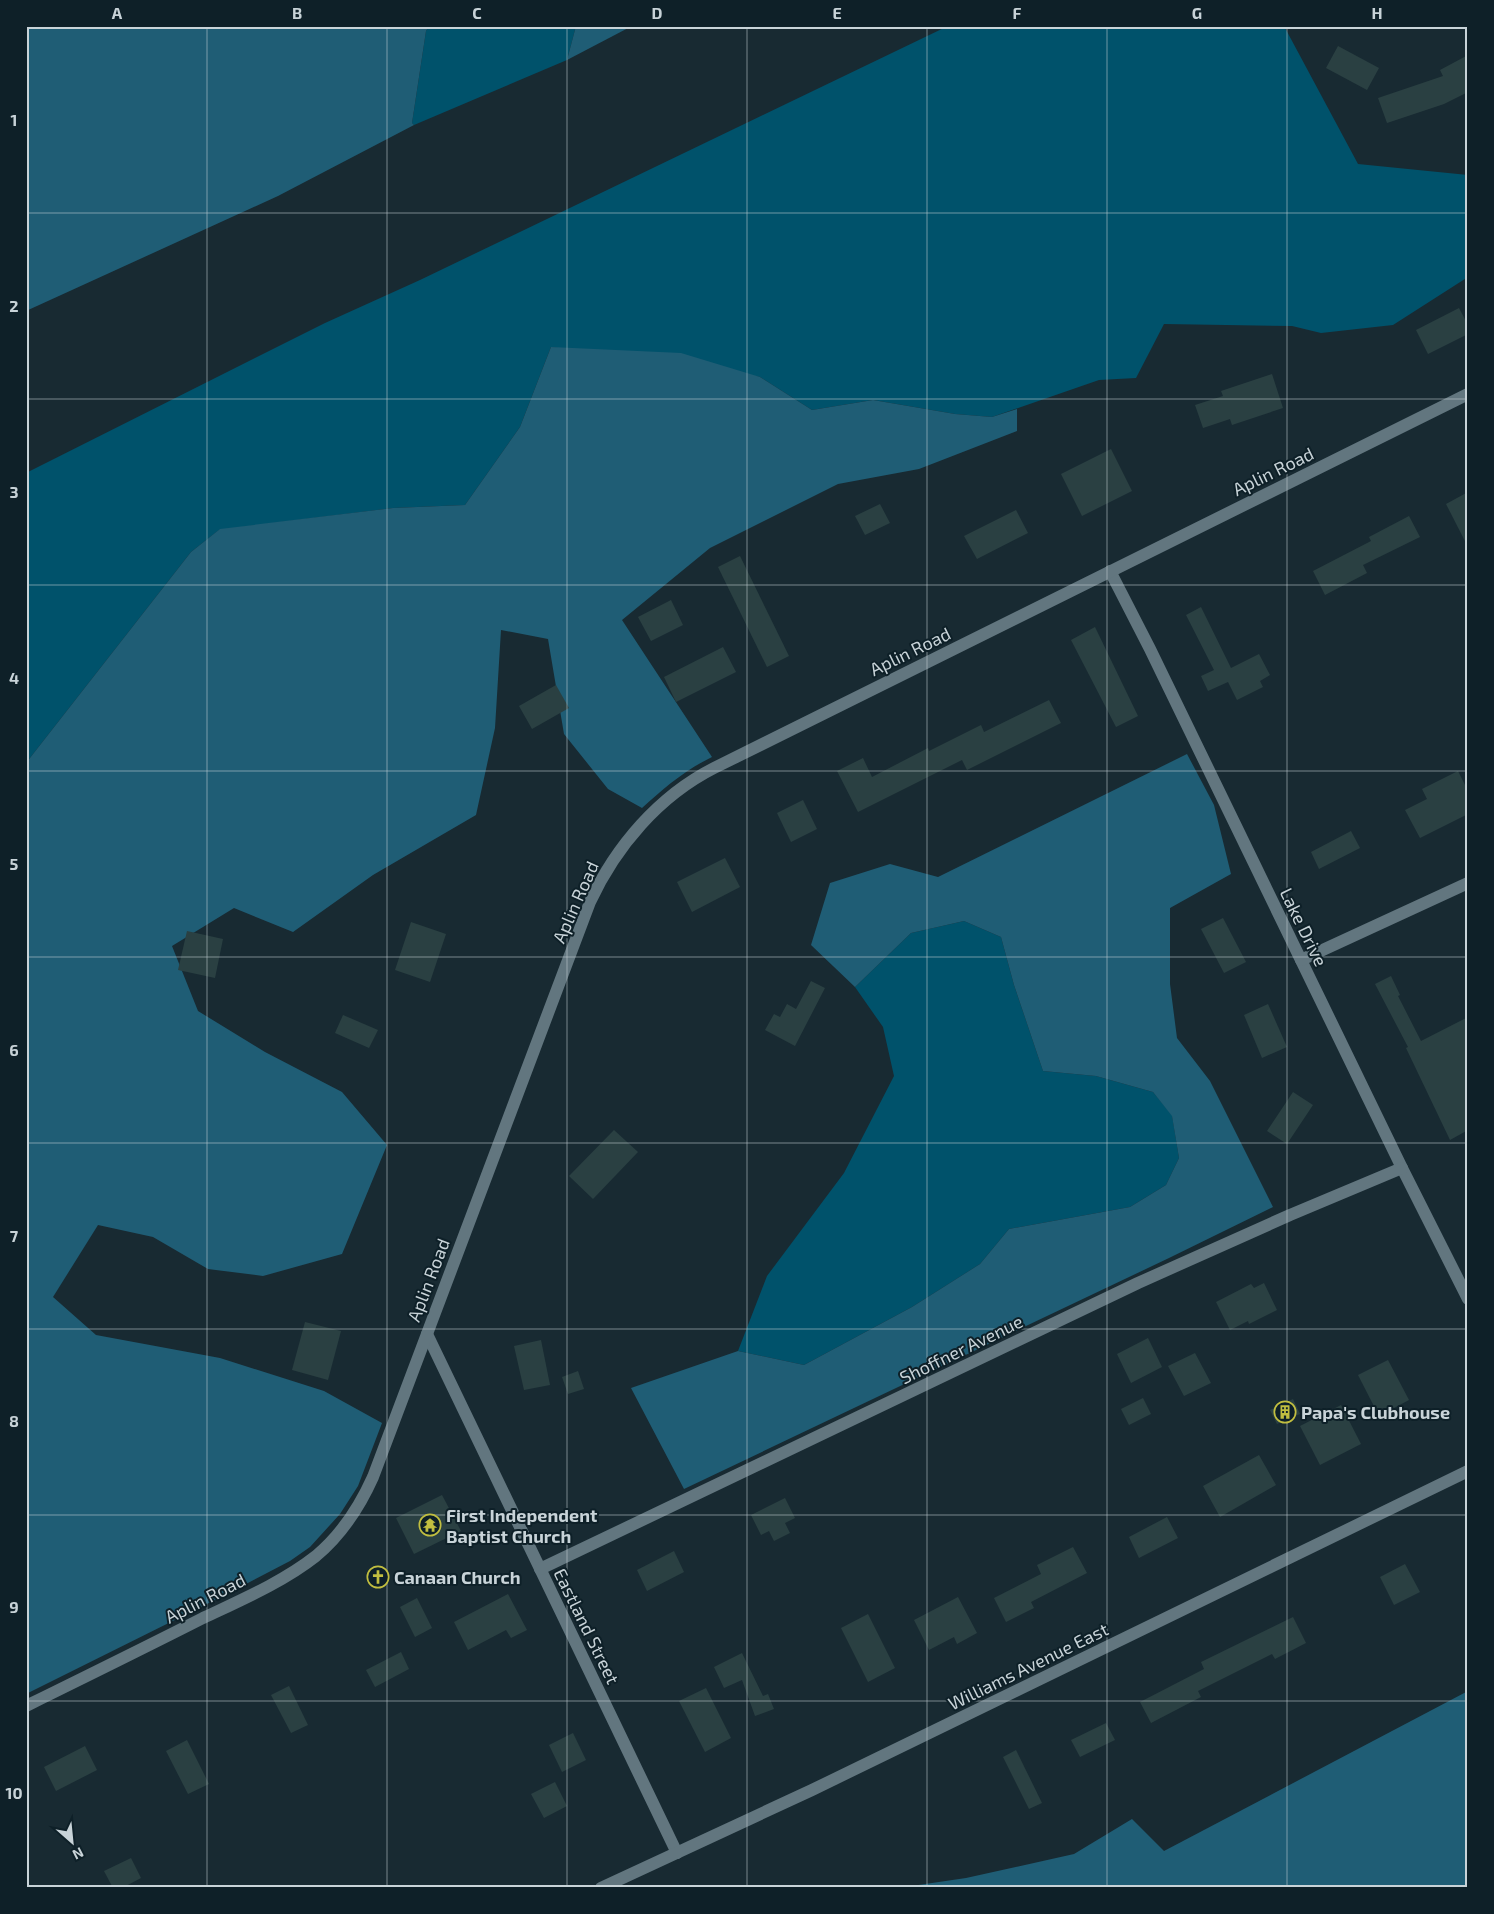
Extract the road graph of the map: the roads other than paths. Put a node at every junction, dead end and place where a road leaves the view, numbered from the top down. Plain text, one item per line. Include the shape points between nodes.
1 (1468, 394) edge
2 (1110, 571) junction
3 (1468, 883) edge
4 (1301, 960) junction
5 (1402, 1168) junction
6 (1468, 1299) edge
7 (427, 1334) junction
8 (1468, 1471) edge
9 (540, 1569) junction
10 (26, 1706) edge
11 (677, 1853) junction
12 (601, 1888) edge

1 - 2 street, Aplin Road
2 - 4 street, Lake Drive
2 - 7 street, Aplin Road via 702,774 644,821 608,867 590,902
3 - 4 street
4 - 5 street, Lake Drive
5 - 6 street, Lake Drive
5 - 9 street, Shoffner Avenue via 1138,1284
7 - 9 street, Eastland Street
7 - 10 street, Aplin Road via 366,1492 348,1522 327,1546 288,1574
8 - 11 street, Williams Avenue East
9 - 11 street, Eastland Street
11 - 12 street, Williams Avenue East

